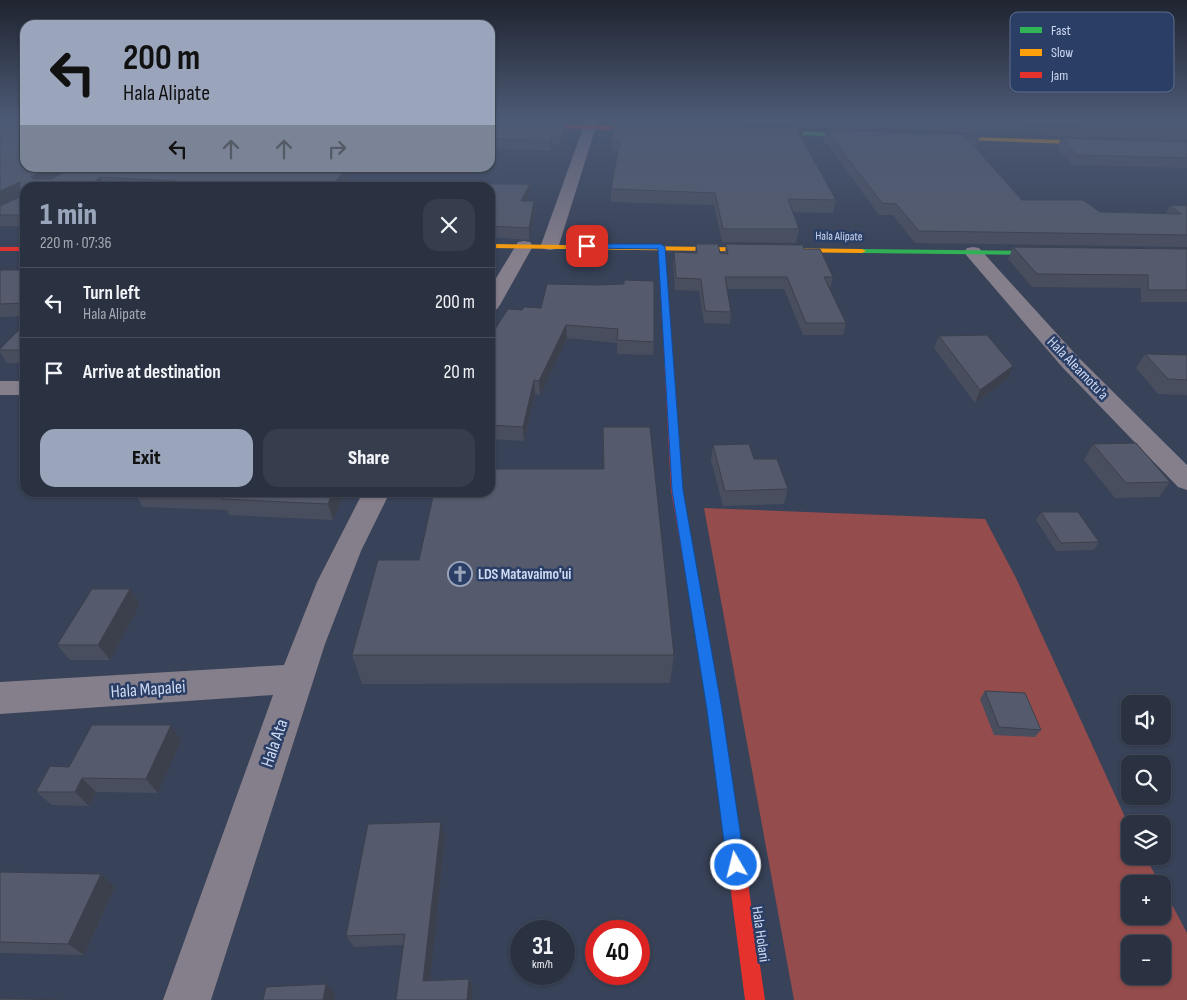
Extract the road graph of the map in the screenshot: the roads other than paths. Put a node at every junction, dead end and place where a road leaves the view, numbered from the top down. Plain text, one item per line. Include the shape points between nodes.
1 (578, 164) edge
2 (550, 245) junction
3 (495, 246) edge
4 (524, 246) junction
5 (661, 247) junction
6 (0, 249) edge
7 (20, 249) edge
8 (973, 252) junction
9 (1061, 253) edge
10 (495, 296) edge
11 (0, 388) edge
12 (20, 388) edge
13 (1187, 481) edge
14 (374, 497) edge
15 (296, 679) junction
16 (0, 698) edge
17 (188, 1000) edge
18 (755, 1000) edge

1 - 2 street
2 - 4 street, Hala Alipate
2 - 5 street, Hala Alipate
3 - 4 street, Hala Alipate
4 - 10 street
5 - 8 street, Hala Alipate
5 - 18 street, Hala Holani via 677,490 714,710
6 - 7 street
8 - 9 street, Hala Alipate
8 - 13 street, Hala Aleamotu'a via 1071,363
11 - 12 street
14 - 15 street, Hala Ata via 333,579
15 - 16 street, Hala Mapalei
15 - 17 street, Hala Ata

